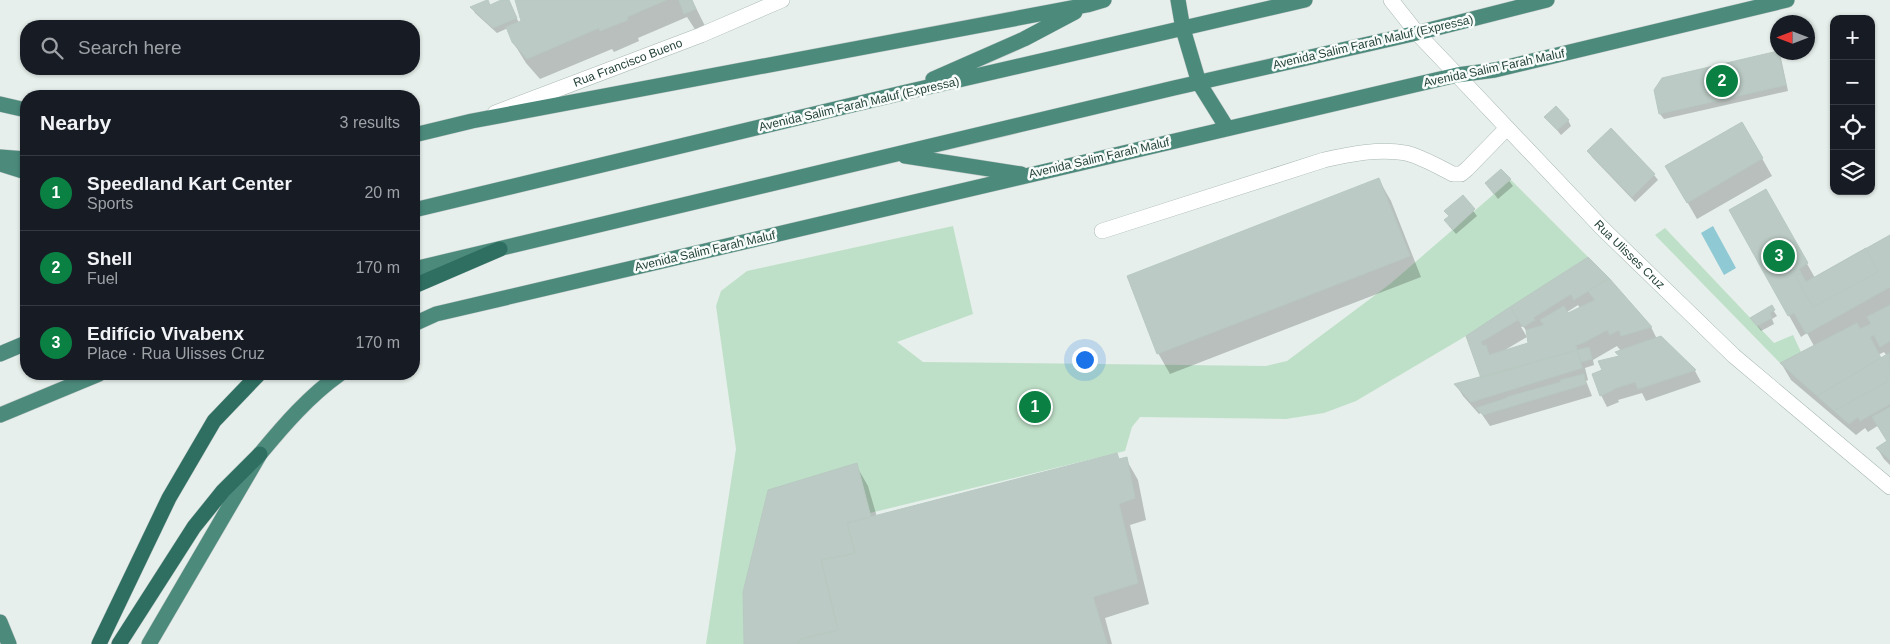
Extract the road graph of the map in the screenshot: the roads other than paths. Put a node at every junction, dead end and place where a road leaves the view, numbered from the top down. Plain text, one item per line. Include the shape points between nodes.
1 (782, 0) edge
2 (1178, 0) edge
3 (1305, 0) edge
4 (1391, 0) edge
5 (1547, 0) edge
6 (1787, 0) edge
7 (1095, 2) edge
8 (1183, 29) junction
9 (1417, 33) junction
10 (1457, 76) junction
11 (1199, 82) junction
12 (902, 93) junction
13 (0, 104) edge
14 (20, 109) edge
15 (472, 121) junction
16 (1227, 128) junction
17 (1507, 128) junction
18 (420, 134) edge
19 (896, 155) junction
20 (0, 156) edge
21 (20, 158) edge
22 (0, 164) edge
23 (20, 170) edge
24 (1029, 175) junction
25 (420, 209) edge
26 (1102, 231) dead end
27 (500, 249) junction
28 (420, 268) edge
29 (420, 283) edge
30 (420, 321) edge
31 (20, 346) edge
32 (0, 354) edge
33 (84, 380) edge
34 (253, 380) edge
35 (331, 380) edge
36 (0, 415) edge
37 (260, 454) junction
38 (1890, 487) edge
39 (0, 622) edge
40 (9, 644) edge
41 (99, 644) edge
42 (119, 644) edge
43 (149, 644) edge

1 - 15 street, Rua Francisco Bueno via 701,35
2 - 8 highway
3 - 8 highway, Avenida Salim Farah Maluf (Expressa)
4 - 9 street, Rua Ulisses Cruz
5 - 9 highway, Avenida Salim Farah Maluf (Expressa)
6 - 10 highway, Avenida Salim Farah Maluf via 1495,70
7 - 12 highway via 1024,39
7 - 15 highway
8 - 11 highway
8 - 12 highway, Avenida Salim Farah Maluf (Expressa)
9 - 10 street, Rua Ulisses Cruz
9 - 11 highway, Avenida Salim Farah Maluf (Expressa)
10 - 16 highway, Avenida Salim Farah Maluf
10 - 17 street, Rua Ulisses Cruz
11 - 16 highway
11 - 19 highway
12 - 25 highway, Avenida Salim Farah Maluf (Expressa)
13 - 14 highway
15 - 18 highway
16 - 24 highway, Avenida Salim Farah Maluf
17 - 26 street via 1461,174 1453,174 1408,154 1350,154
17 - 38 street, Rua Ulisses Cruz via 1602,228 1734,356
19 - 24 highway
19 - 27 highway
20 - 21 highway
22 - 23 highway
24 - 30 highway, Avenida Salim Farah Maluf via 436,314
27 - 28 highway
27 - 29 highway
31 - 32 highway
33 - 36 highway
34 - 41 highway via 214,422 169,498
35 - 37 highway via 321,387
37 - 42 highway via 223,491 194,527
37 - 43 highway
39 - 40 highway

